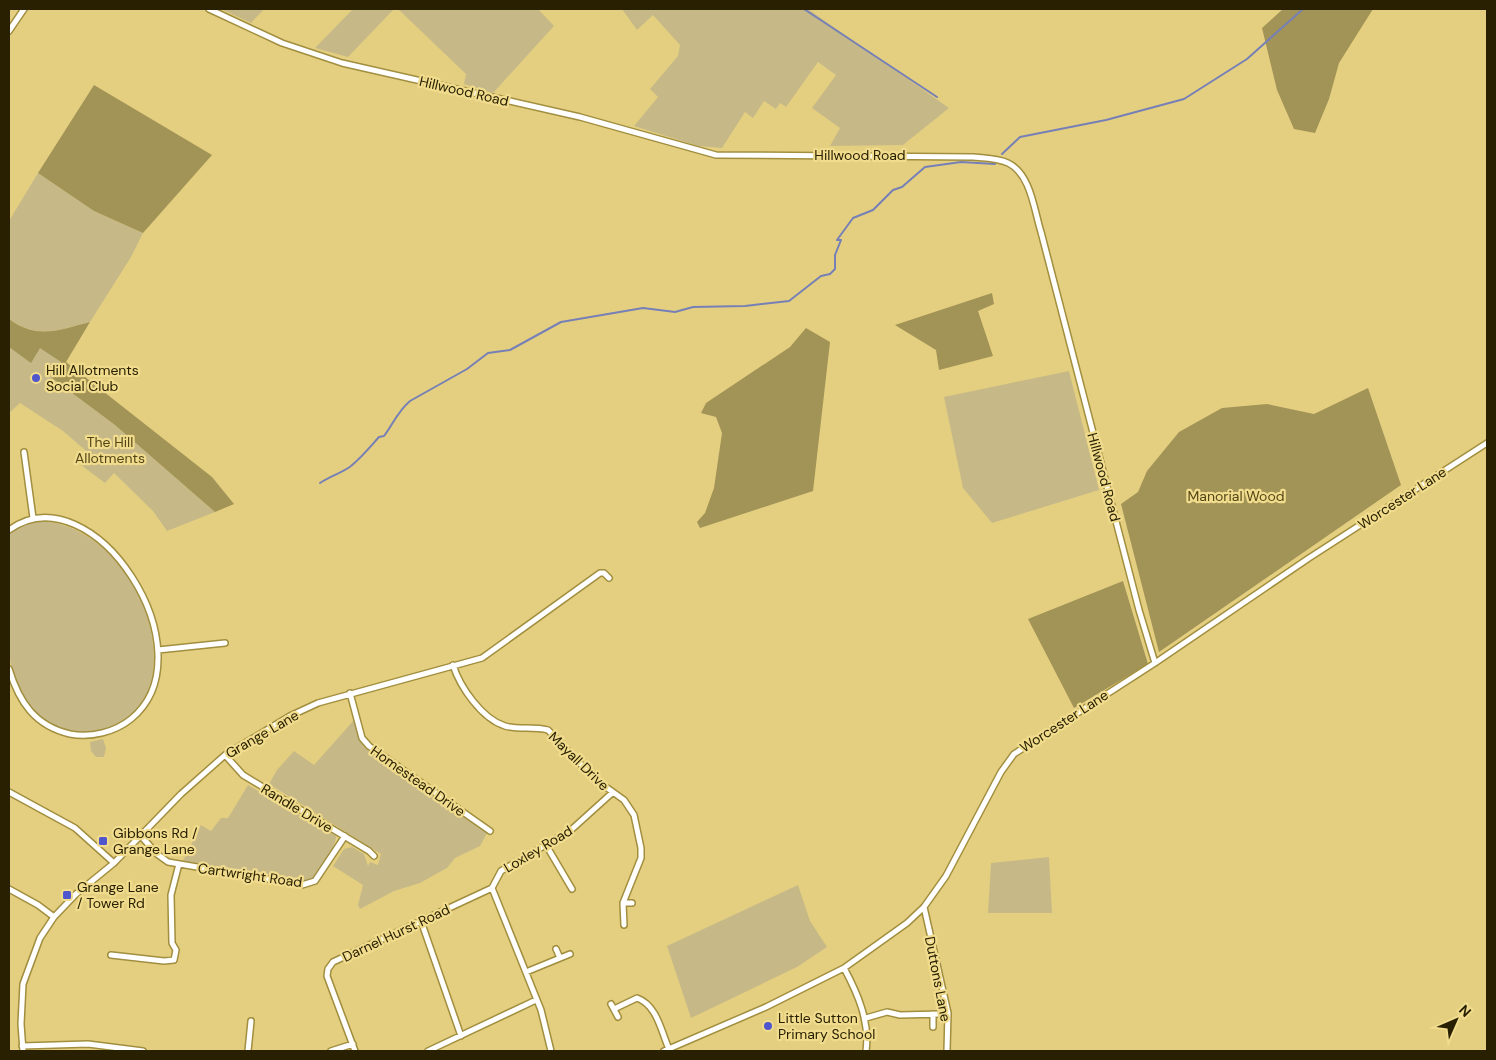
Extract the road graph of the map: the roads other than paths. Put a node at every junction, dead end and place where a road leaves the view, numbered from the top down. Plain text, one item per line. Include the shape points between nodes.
1 (24, 9) edge
2 (209, 9) edge
3 (9, 31) edge
4 (1487, 443) edge
5 (24, 452) dead end
6 (33, 518) junction
7 (9, 530) edge
8 (608, 578) dead end
9 (225, 643) dead end
10 (158, 650) junction
11 (1155, 664) junction
12 (453, 665) junction
13 (9, 669) edge
14 (350, 693) junction
15 (225, 755) junction
16 (9, 792) edge
17 (612, 793) junction
18 (490, 831) dead end
19 (141, 836) junction
20 (345, 836) junction
21 (546, 845) junction
22 (374, 856) dead end
23 (114, 863) junction
24 (178, 864) junction
25 (567, 880) junction
26 (561, 884) dead end
27 (492, 888) junction
28 (9, 889) edge
29 (572, 889) dead end
30 (623, 903) junction
31 (632, 903) dead end
32 (924, 907) junction
33 (54, 917) junction
34 (421, 920) junction
35 (624, 925) dead end
36 (556, 949) dead end
37 (570, 954) dead end
38 (111, 955) dead end
39 (560, 958) junction
40 (844, 968) junction
41 (526, 972) junction
42 (536, 1000) junction
43 (933, 1014) junction
44 (941, 1014) dead end
45 (618, 1017) dead end
46 (866, 1018) junction
47 (251, 1021) dead end
48 (933, 1027) dead end
49 (461, 1036) junction
50 (353, 1044) junction
51 (22, 1048) edge
52 (666, 1050) edge
53 (144, 1051) edge
54 (248, 1051) edge
55 (331, 1051) edge
56 (355, 1051) edge
57 (428, 1051) edge
58 (552, 1051) edge
59 (866, 1051) edge
60 (947, 1051) edge

1 - 3 street
2 - 11 street, Hillwood Road via 282,43 342,63 580,117 716,155 973,157 998,159 1013,166 1023,177 1041,232
4 - 11 street, Worcester Lane via 1309,558
5 - 6 street
6 - 7 street
6 - 10 street via 67,522 111,551 130,572 142,593
8 - 12 street, Grange Lane via 600,573 482,658
9 - 10 street
10 - 13 street via 153,689 135,716 115,729 85,736 60,732 32,714 22,704
11 - 32 street, Worcester Lane via 1014,754 1001,772 946,876
12 - 14 street, Grange Lane
12 - 17 street, Mayall Drive via 457,678 485,713 506,726 548,730
14 - 15 street, Grange Lane via 290,716
14 - 18 street, Homestead Drive via 362,738 369,746
15 - 19 street, Grange Lane
15 - 20 street, Randle Drive via 243,775
16 - 23 street via 76,828
17 - 21 street, Loxley Road via 571,830
17 - 30 street, Mayall Drive via 631,808 641,848 641,858
19 - 23 street, Grange Lane
19 - 24 street, Cartwright Road via 157,854
20 - 22 street, Randle Drive
20 - 24 street, Cartwright Road via 316,881 302,885
21 - 25 street
21 - 27 street, Loxley Road via 501,871
23 - 33 street, Grange Lane
24 - 38 street via 171,895 174,960
25 - 26 street
25 - 29 street
27 - 34 street, Darnel Hurst Road
27 - 41 street
28 - 33 street
30 - 31 street
30 - 35 street, Mayall Drive
32 - 40 street, Worcester Lane
32 - 60 street, Duttons Lane via 948,1014
33 - 51 street, Grange Lane via 40,938 23,984
34 - 49 street
34 - 50 street, Darnel Hurst Road via 333,962 328,969 327,976
36 - 39 street
37 - 39 street
39 - 41 street
40 - 46 street
40 - 52 street, Worcester Lane via 766,1007
41 - 42 street
42 - 49 street
42 - 58 street
43 - 44 street
43 - 46 street via 887,1012
43 - 48 street
45 - 52 street via 612,1006 636,998 645,1001 652,1008
46 - 59 street
47 - 54 street
49 - 57 street
50 - 55 street
50 - 56 street, Darnel Hurst Road
51 - 53 street via 88,1044

